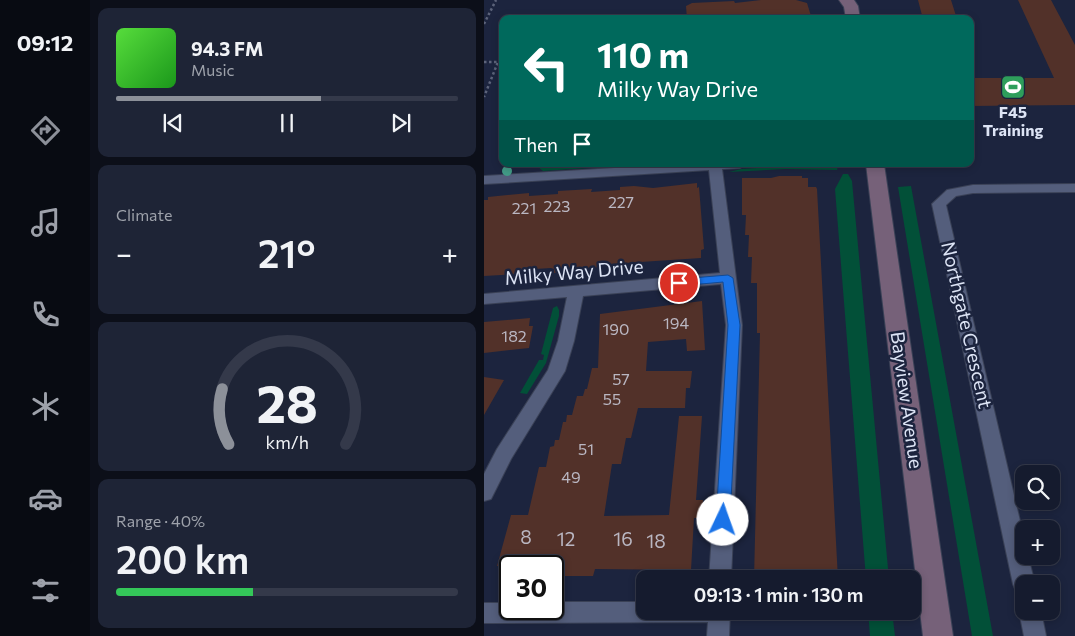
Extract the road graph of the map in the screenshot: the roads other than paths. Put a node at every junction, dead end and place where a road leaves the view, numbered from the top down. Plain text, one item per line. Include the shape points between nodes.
1 (698, 167) edge
2 (715, 167) edge
3 (875, 167) edge
4 (484, 180) edge
5 (1075, 188) edge
6 (728, 278) junction
7 (576, 292) junction
8 (484, 299) edge
9 (484, 493) edge
10 (720, 570) edge
11 (1022, 575) edge
12 (636, 612) edge
13 (484, 613) edge
14 (718, 620) edge
15 (1032, 620) edge
16 (718, 636) edge
17 (938, 636) edge
18 (1035, 636) edge

1 - 4 street
2 - 6 street
3 - 17 main road, Bayview Avenue
5 - 11 street, Northgate Crescent via 973,189 952,193 939,204
6 - 7 street, Milky Way Drive
6 - 10 street via 734,325
7 - 8 street, Milky Way Drive
7 - 9 street via 556,371 504,454
12 - 13 street
14 - 16 street
15 - 18 street

